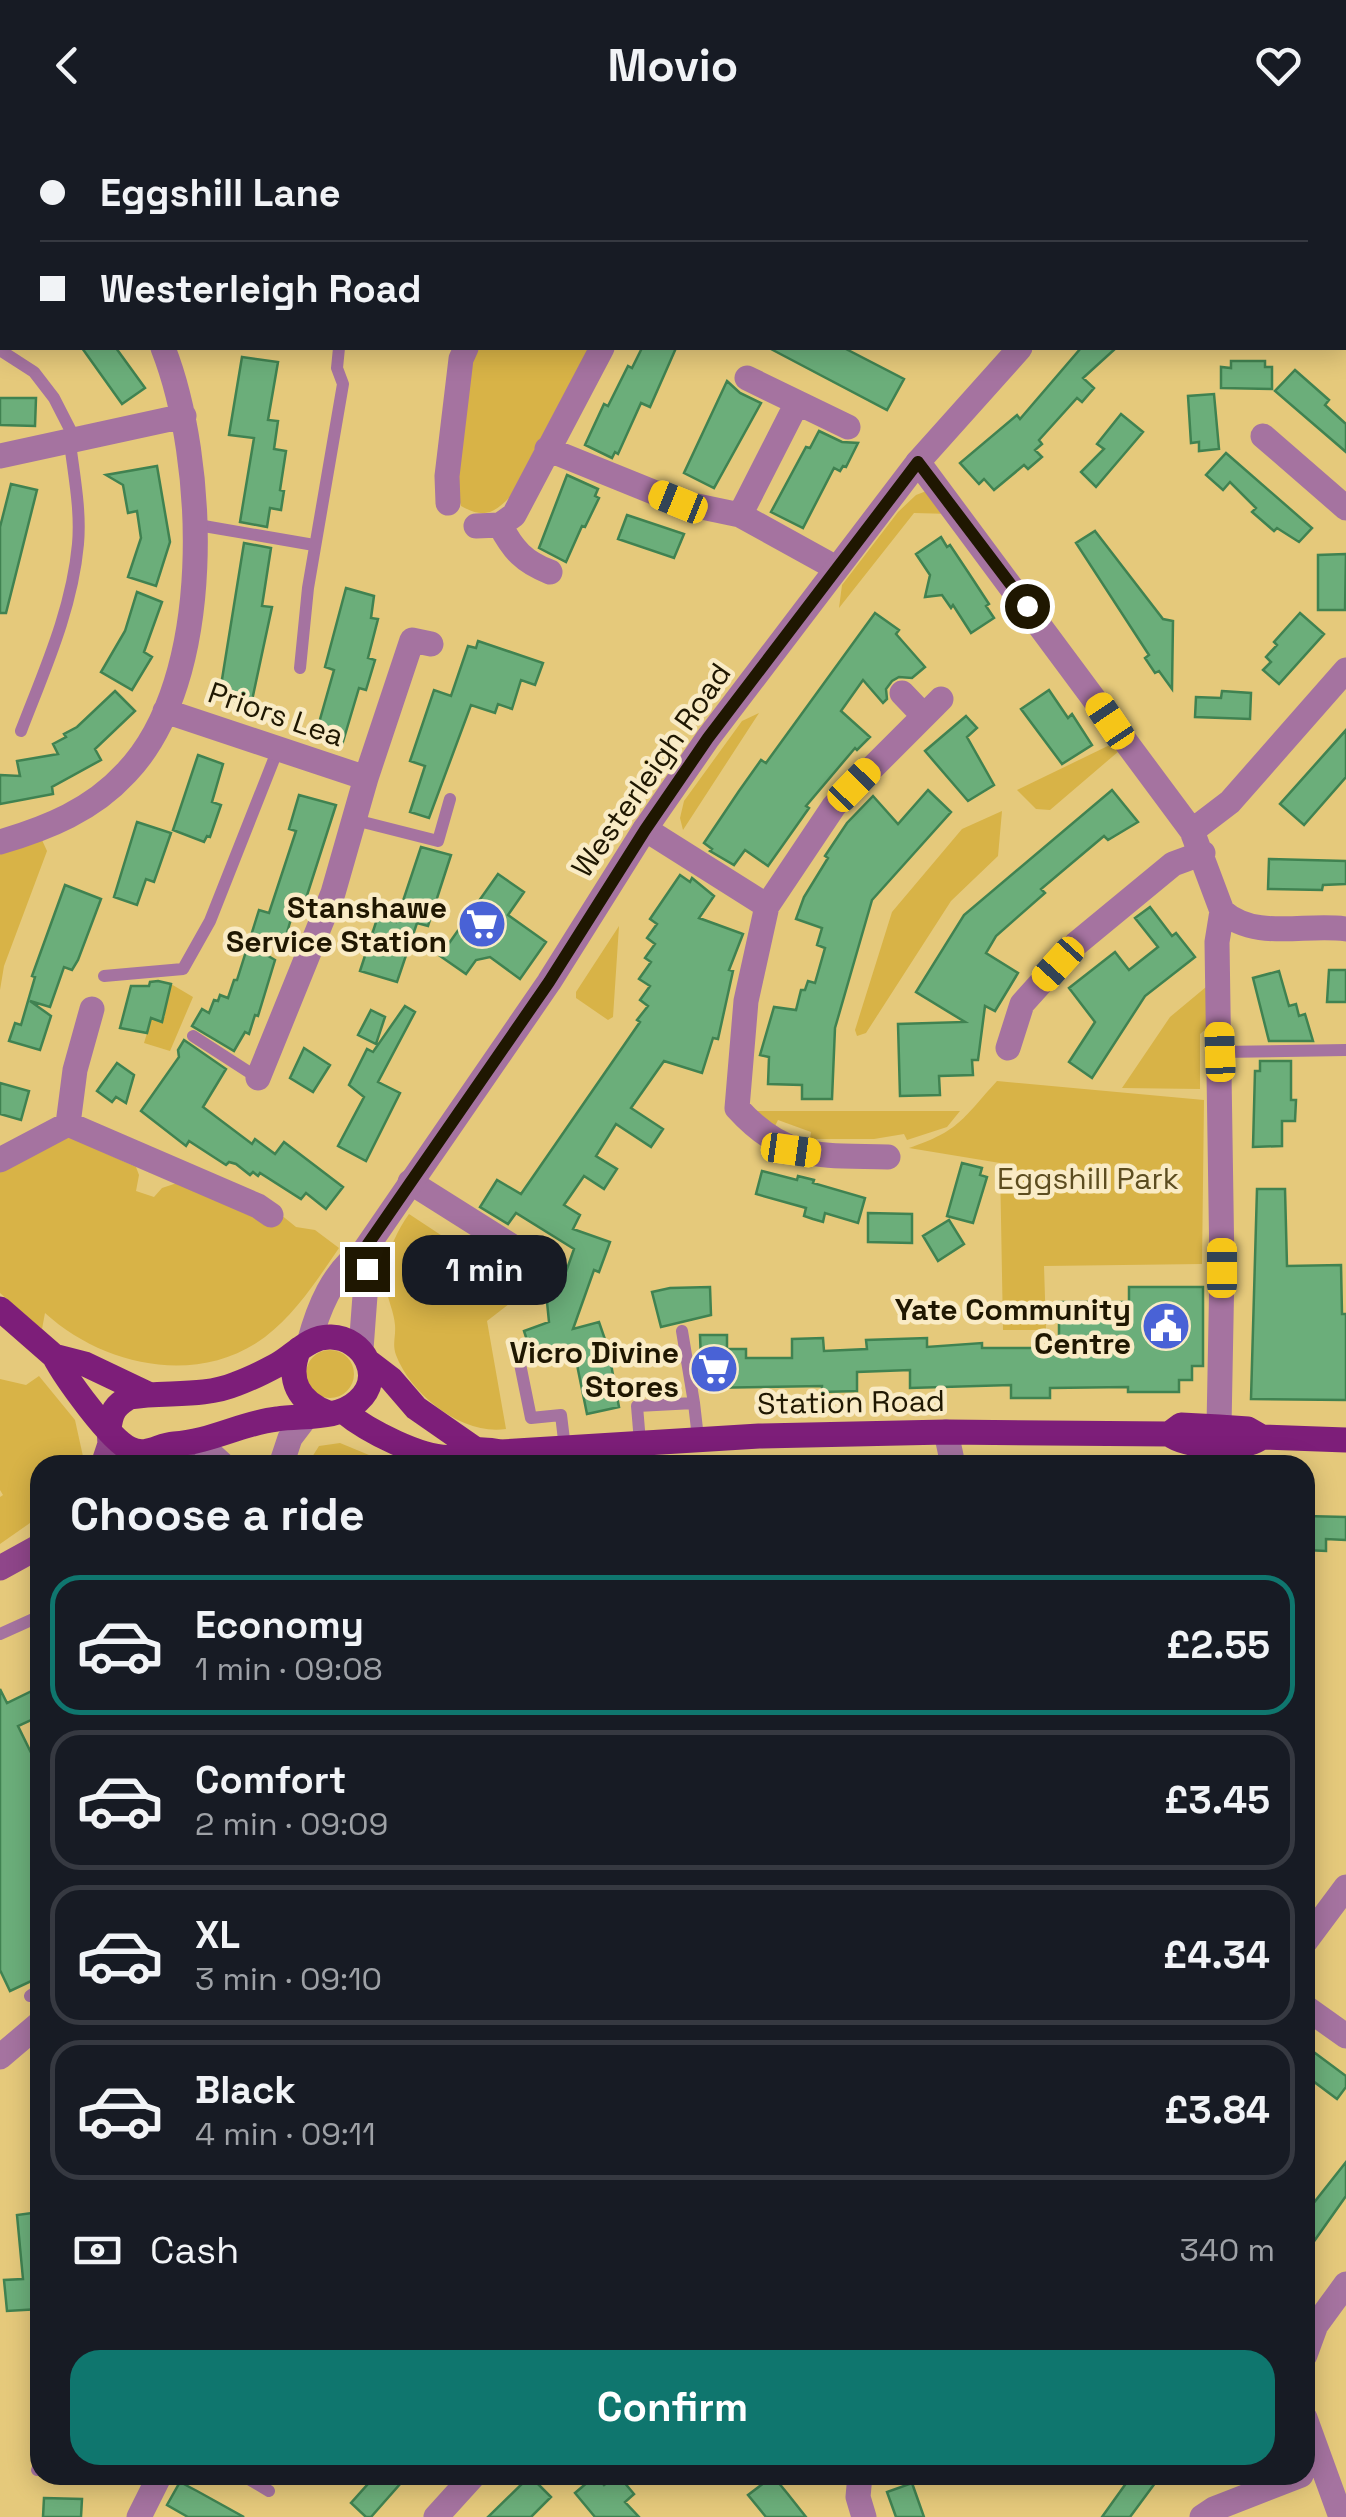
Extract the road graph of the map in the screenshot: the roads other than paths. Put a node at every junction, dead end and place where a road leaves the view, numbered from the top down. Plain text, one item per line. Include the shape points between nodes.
1 (0, 350) edge
2 (165, 350) edge
3 (339, 350) edge
4 (465, 350) edge
5 (601, 350) edge
6 (1018, 350) edge
7 (747, 378) dead end
8 (797, 403) junction
9 (184, 416) junction
10 (848, 427) dead end
11 (1264, 436) dead end
12 (73, 442) junction
13 (547, 450) junction
14 (0, 456) edge
15 (918, 462) junction
16 (448, 503) dead end
17 (1346, 508) edge
18 (740, 516) junction
19 (198, 525) junction
20 (314, 545) junction
21 (836, 568) junction
22 (550, 572) dead end
23 (431, 644) dead end
24 (300, 668) dead end
25 (1346, 670) edge
26 (902, 692) dead end
27 (165, 711) junction
28 (20, 731) dead end
29 (278, 749) junction
30 (366, 778) junction
31 (450, 799) dead end
32 (355, 820) junction
33 (645, 830) junction
34 (0, 842) edge
35 (1198, 842) junction
36 (767, 906) junction
37 (1222, 912) junction
38 (1346, 928) edge
39 (104, 976) dead end
40 (92, 1009) dead end
41 (193, 1036) dead end
42 (1008, 1048) dead end
43 (1346, 1050) edge
44 (1220, 1052) junction
45 (258, 1078) joint
46 (68, 1124) junction
47 (888, 1157) dead end
48 (0, 1160) edge
49 (410, 1182) junction
50 (270, 1215) dead end
51 (364, 1252) junction
52 (537, 1289) dead end
53 (0, 1309) edge
54 (682, 1332) dead end
55 (304, 1346) junction
56 (518, 1354) dead end
57 (54, 1356) junction
58 (365, 1356) junction
59 (148, 1394) junction
60 (694, 1403) junction
61 (326, 1414) junction
62 (1218, 1426) junction
63 (109, 1429) junction
64 (946, 1432) junction
65 (1168, 1434) junction
66 (1262, 1437) junction
67 (698, 1438) junction
68 (1346, 1440) edge
69 (640, 1442) junction
70 (188, 1444) junction
71 (566, 1448) junction
72 (475, 1450) junction
73 (107, 1455) edge
74 (176, 1455) edge
75 (212, 1455) edge
76 (284, 1455) edge
77 (438, 1455) edge
78 (461, 1455) edge
79 (950, 1455) edge
80 (30, 1552) edge
81 (0, 1568) edge
82 (30, 1620) edge
83 (0, 1634) edge
84 (1346, 1886) edge
85 (1315, 1928) edge
86 (1315, 2013) edge
87 (30, 2032) edge
88 (1346, 2036) edge
89 (0, 2057) edge
90 (1346, 2284) edge
91 (1315, 2328) edge
92 (1315, 2479) edge
93 (147, 2485) edge
94 (259, 2485) edge
95 (465, 2485) edge
96 (859, 2485) edge
97 (1276, 2485) edge
98 (269, 2491) dead end
99 (140, 2517) edge
100 (436, 2517) edge
101 (864, 2517) edge
102 (1202, 2517) edge
103 (1341, 2517) edge

1 - 12 lane via 34,372
2 - 9 street
3 - 20 lane via 342,384
4 - 16 street
5 - 13 street
6 - 15 street, Westerleigh Road
7 - 8 street
8 - 10 street
8 - 18 street
9 - 12 street
9 - 19 street
11 - 17 street
12 - 14 street
12 - 28 lane via 74,574
13 - 18 street via 678,502
13 - 22 street via 514,516 488,526 530,564
15 - 21 street, Westerleigh Road
15 - 35 street
18 - 21 street
19 - 20 lane
19 - 27 street via 190,615
20 - 24 lane
21 - 33 street, Westerleigh Road
23 - 30 street, Priors Lea via 412,640
25 - 35 street
26 - 36 street via 933,708 834,806
27 - 29 street, Priors Lea
27 - 34 street via 151,741 105,793 62,820
29 - 30 street, Priors Lea
29 - 39 lane via 210,921 183,970
30 - 32 street, Priors Lea
31 - 32 lane via 438,841
32 - 45 street, Priors Lea via 334,893
33 - 36 street
33 - 49 street, Westerleigh Road
35 - 37 street
35 - 42 street via 1076,944 1022,1004
36 - 47 street via 746,1001 737,1108 760,1133 791,1150
37 - 38 street via 1254,929
37 - 44 street
40 - 46 street
41 - 45 lane
43 - 44 lane
44 - 62 street
46 - 48 street
46 - 50 street via 155,1175
49 - 51 street, Westerleigh Road
49 - 52 street via 529,1257
51 - 55 street, Westerleigh Road via 349,1261
51 - 58 street
53 - 57 main road
54 - 60 lane
55 - 58 main road via 331,1337 350,1341
55 - 59 main road via 230,1387
55 - 61 main road via 294,1360 296,1384
56 - 71 lane via 531,1418 561,1415
57 - 59 main road
57 - 63 main road
58 - 61 main road via 366,1393
58 - 72 main road via 416,1408
59 - 63 main road via 117,1404
60 - 67 lane
60 - 69 lane via 637,1406
61 - 70 main road via 258,1422
61 - 76 street via 290,1438
61 - 77 main road, Station Road
62 - 65 main road, Station Road via 1181,1425
62 - 66 main road, Station Road via 1248,1428
63 - 70 main road via 135,1452
63 - 73 main road
64 - 65 main road, Station Road
64 - 67 main road, Station Road
64 - 79 street
65 - 66 main road, Station Road via 1181,1443 1208,1444 1248,1445
66 - 68 main road, Station Road
67 - 69 main road, Station Road
69 - 71 main road, Station Road
70 - 74 main road
70 - 75 street
71 - 72 main road, Station Road
72 - 78 main road, Station Road
80 - 81 main road
82 - 83 lane
84 - 85 street
86 - 88 street
87 - 89 street
90 - 91 street
92 - 103 street
93 - 99 street
94 - 98 lane
95 - 100 street
96 - 101 street
97 - 102 street

